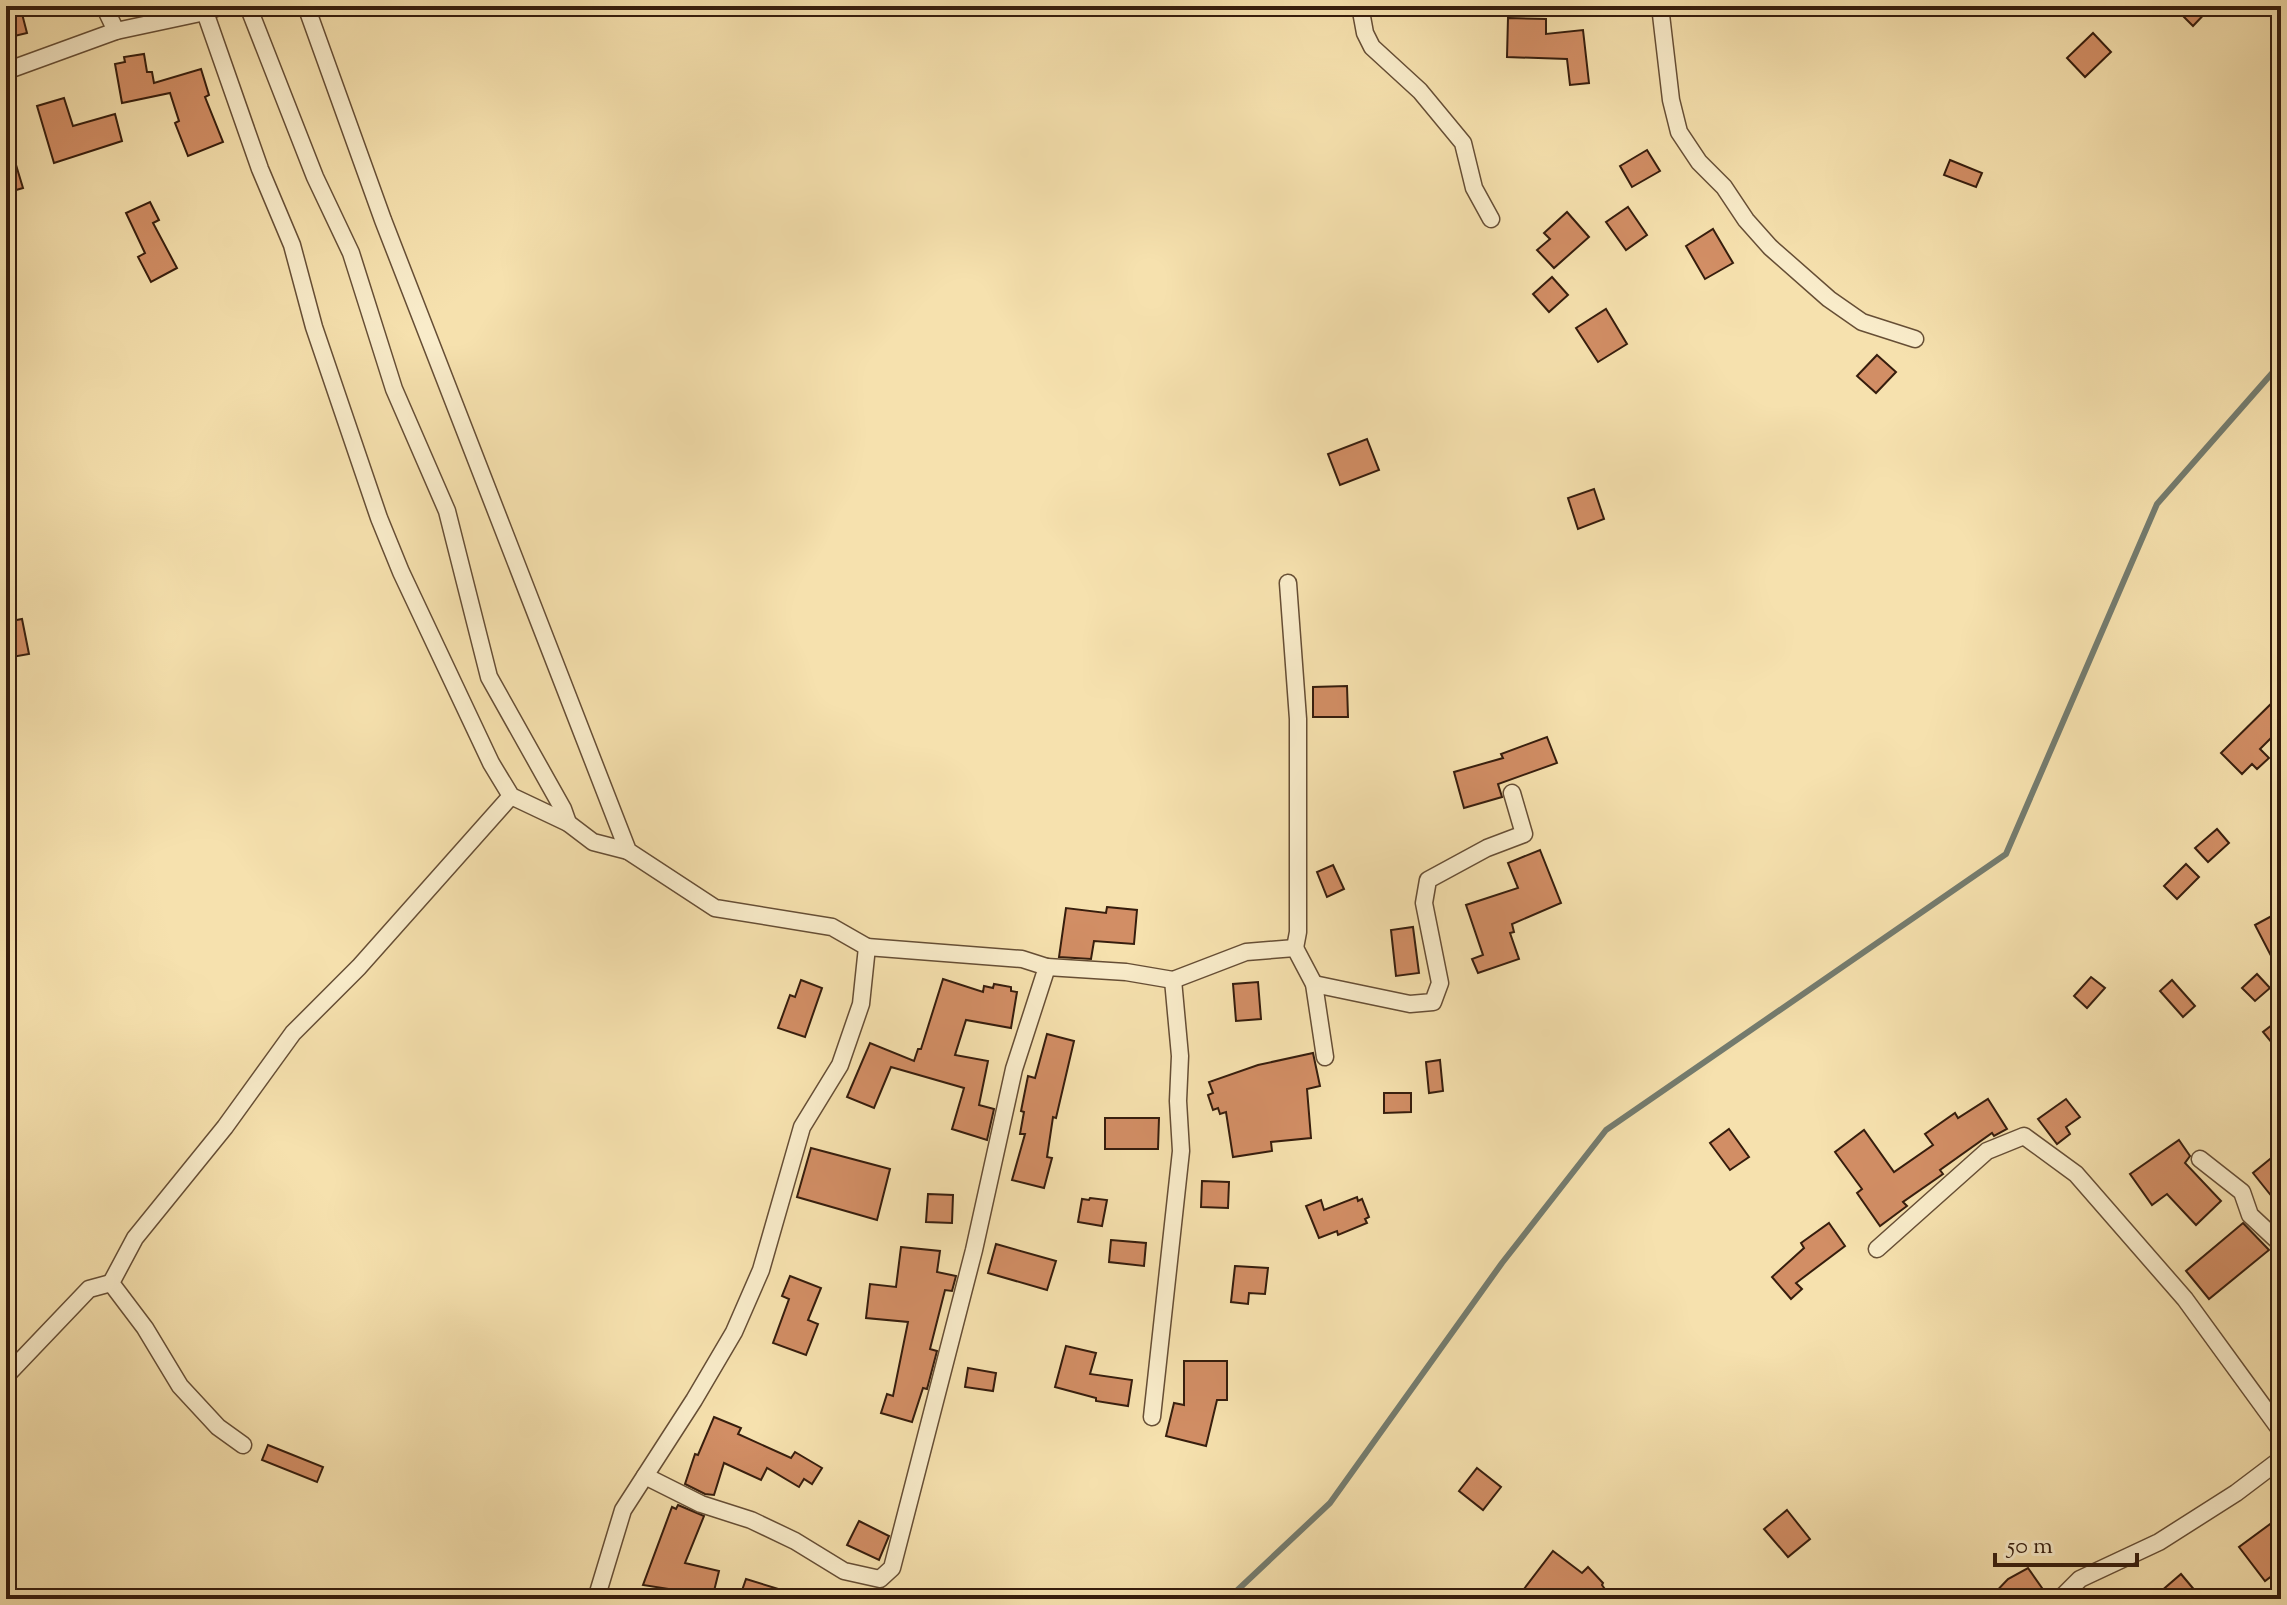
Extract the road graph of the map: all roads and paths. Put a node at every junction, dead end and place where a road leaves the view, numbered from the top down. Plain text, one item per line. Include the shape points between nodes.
1 (104, 6) edge
2 (248, 6) edge
3 (306, 6) edge
4 (1360, 6) edge
5 (1660, 6) edge
6 (213, 9) edge
7 (116, 31) junction
8 (6, 71) edge
9 (1491, 219) dead end
10 (1915, 339) dead end
11 (1288, 583) dead end
12 (1512, 793) dead end
13 (511, 796) junction
14 (568, 823) junction
15 (628, 851) junction
16 (867, 947) junction
17 (1295, 948) junction
18 (1047, 967) junction
19 (1173, 980) junction
20 (1314, 984) junction
21 (1325, 1057) dead end
22 (2200, 1159) dead end
23 (2281, 1244) edge
24 (1877, 1249) dead end
25 (111, 1283) junction
26 (6, 1376) edge
27 (1152, 1417) dead end
28 (2281, 1431) edge
29 (243, 1445) dead end
30 (2281, 1459) edge
31 (645, 1476) junction
32 (596, 1599) edge
33 (2060, 1599) edge

1 - 7 street
2 - 14 street via 351,253 394,389 447,511 489,677
3 - 15 street via 383,220
4 - 9 street via 1372,47 1420,91 1463,143 1474,188
5 - 10 street via 1676,121 1699,162 1770,247 1829,299 1862,322
6 - 7 street
6 - 13 street via 260,169 292,245 379,518 455,689
7 - 8 street
11 - 17 street via 1298,719
12 - 20 street via 1524,834 1428,880 1424,903 1440,983 1433,1002 1410,1004
13 - 14 street
13 - 25 street via 293,1033 135,1238
14 - 15 street via 593,842
15 - 16 street via 715,908 832,927
16 - 18 street via 1022,959
16 - 31 street via 861,1004 840,1065 802,1127 761,1270 734,1332
17 - 19 street via 1246,952
17 - 20 street
18 - 19 street
18 - 31 street via 1014,1069 974,1250 892,1568 880,1579 852,1574 751,1520 701,1504
19 - 27 street via 1181,1151
20 - 21 street
22 - 23 street via 2242,1192 2250,1215
24 - 28 street via 1987,1151 2024,1136 2076,1174 2175,1288
25 - 26 street via 89,1289
25 - 29 street via 180,1386
30 - 33 street via 2159,1542 2080,1579
31 - 32 street via 623,1510

